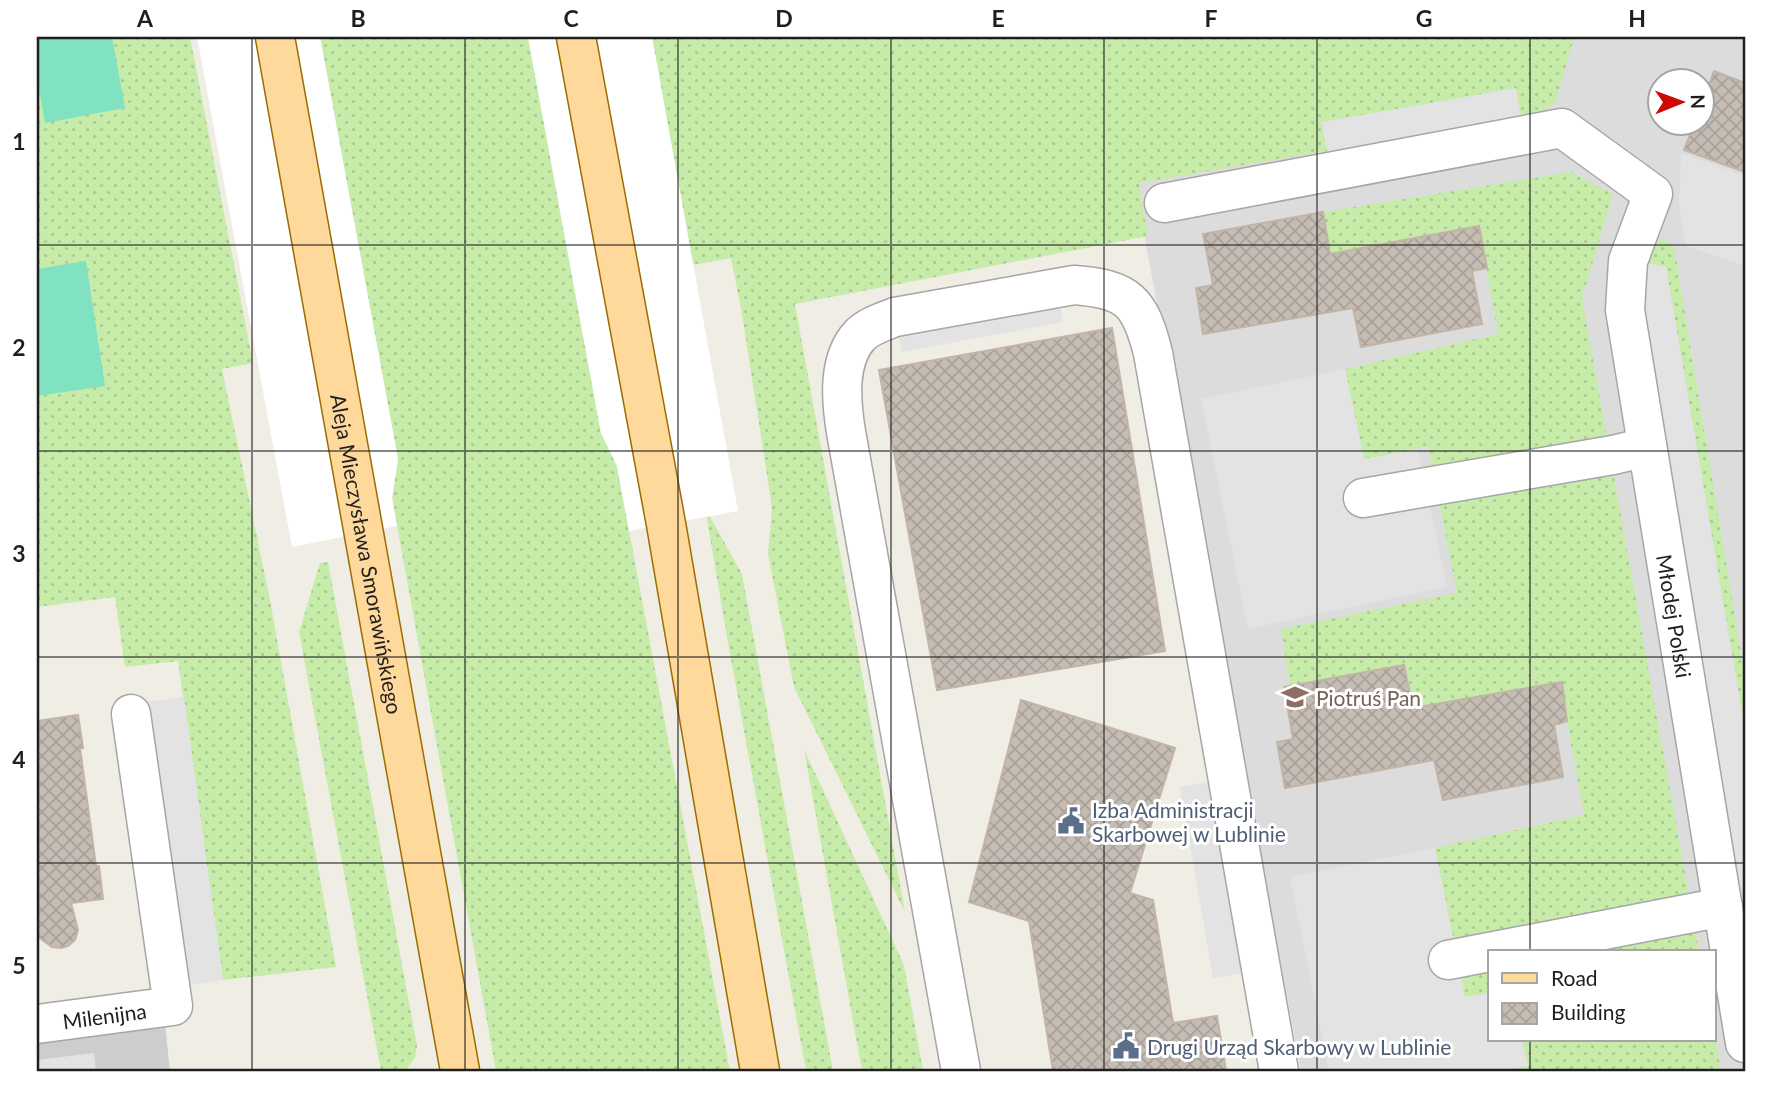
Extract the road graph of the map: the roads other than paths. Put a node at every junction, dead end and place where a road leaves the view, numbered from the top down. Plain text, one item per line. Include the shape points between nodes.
1 (275, 37) edge
2 (576, 37) edge
3 (1164, 203) dead end
4 (1647, 447) junction
5 (1363, 498) dead end
6 (131, 714) dead end
7 (1723, 907) junction
8 (1500, 950) edge
9 (1488, 952) edge
10 (1448, 960) dead end
11 (37, 1024) edge
12 (1745, 1043) edge
13 (460, 1071) edge
14 (760, 1071) edge
15 (961, 1071) edge
16 (1279, 1071) edge

1 - 13 main road, Aleja Mieczysława Smorawińskiego
2 - 14 main road
3 - 4 street, Młodej Polski via 1562,128 1653,194 1628,261 1625,310
4 - 5 street
4 - 7 street, Młodej Polski
6 - 11 street, Milenijna via 173,1006
7 - 8 street
7 - 12 street, Młodej Polski
9 - 10 street
15 - 16 street via 846,432 844,367 861,334 895,317 1074,285 1112,291 1129,300 1142,316 1153,353

